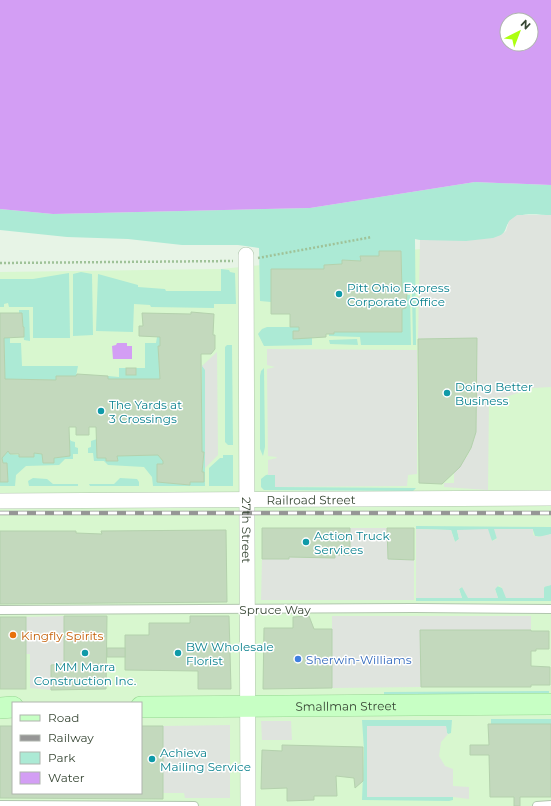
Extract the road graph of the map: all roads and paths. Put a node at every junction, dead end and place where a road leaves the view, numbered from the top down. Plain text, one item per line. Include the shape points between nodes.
1 (372, 237) dead end
2 (246, 258) junction
3 (0, 263) edge
4 (551, 498) edge
5 (247, 499) junction
6 (0, 501) edge
7 (248, 609) junction
8 (551, 609) edge
9 (0, 610) edge
10 (551, 704) edge
11 (248, 706) junction
12 (12, 707) edge
13 (142, 707) edge
14 (0, 708) edge
15 (0, 805) edge
16 (194, 806) edge
17 (248, 806) edge
18 (537, 806) edge
19 (551, 806) edge

1 - 2 path
2 - 3 path via 202,263
2 - 5 street, 27th Street
4 - 5 street, Railroad Street
5 - 6 street, Railroad Street
5 - 7 street, 27th Street
7 - 8 lane, Spruce Way
7 - 9 lane, Spruce Way
7 - 11 street, 27th Street
10 - 11 street, Smallman Street
11 - 13 street, Smallman Street
11 - 17 street, 27th Street
12 - 14 street
15 - 16 lane
18 - 19 lane

